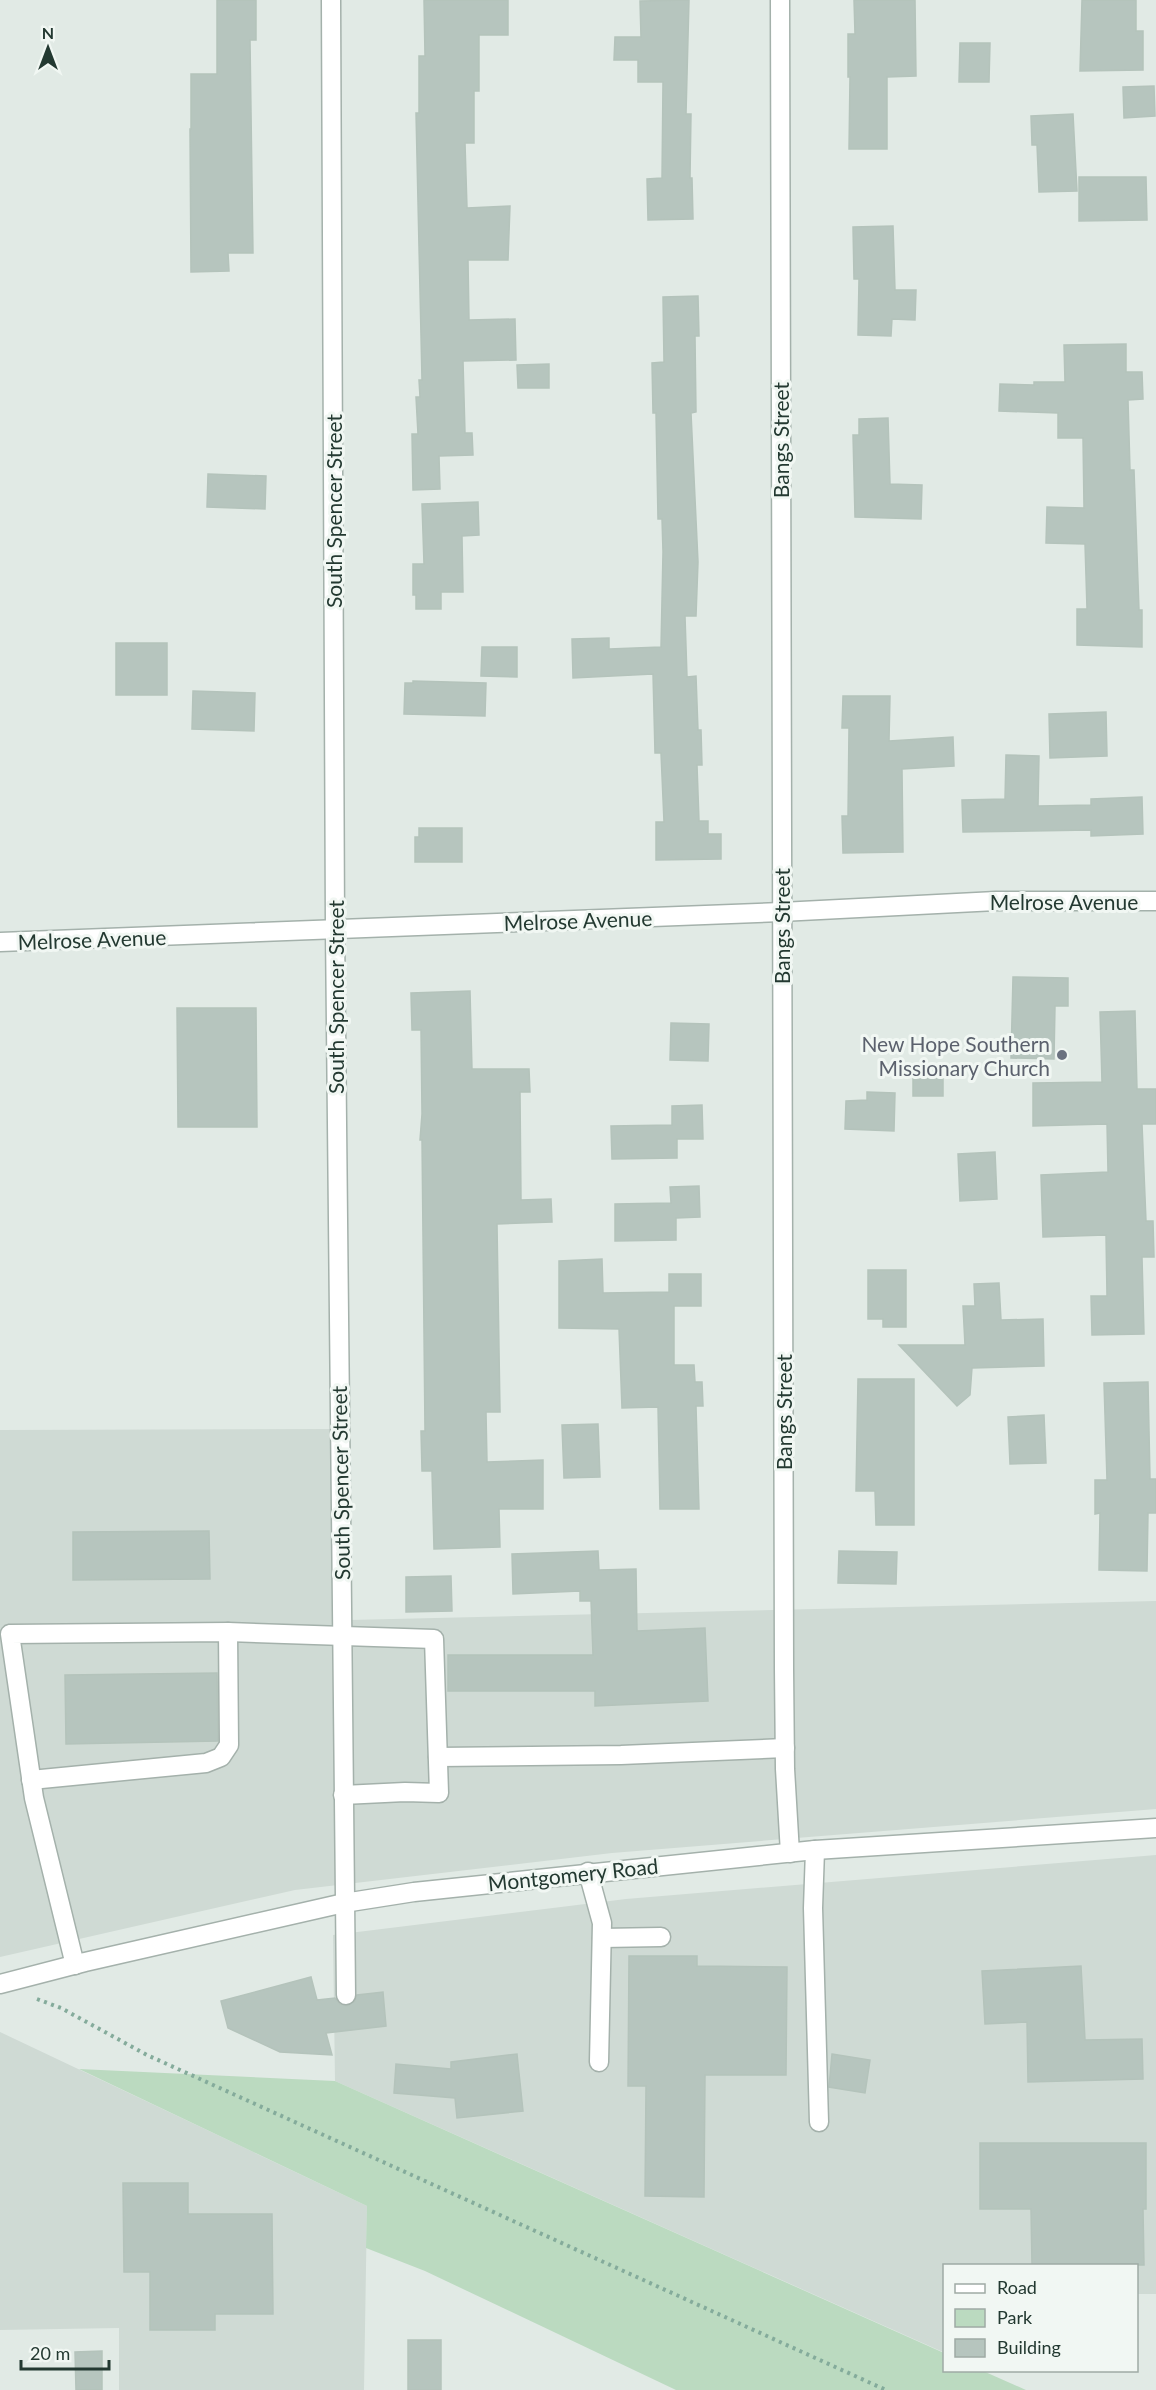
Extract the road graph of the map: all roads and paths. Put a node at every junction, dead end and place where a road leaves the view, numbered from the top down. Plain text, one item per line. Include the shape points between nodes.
1 (331, 0) edge
2 (780, 0) edge
3 (1156, 901) edge
4 (781, 912) junction
5 (334, 929) junction
6 (0, 942) edge
7 (228, 1632) junction
8 (342, 1636) junction
9 (785, 1748) junction
10 (438, 1757) junction
11 (31, 1780) junction
12 (343, 1795) junction
13 (1156, 1828) edge
14 (815, 1850) junction
15 (790, 1853) junction
16 (588, 1872) junction
17 (344, 1903) junction
18 (661, 1937) dead end
19 (602, 1938) junction
20 (75, 1965) junction
21 (0, 1984) edge
22 (346, 1995) dead end
23 (61, 2008) dead end
24 (599, 2062) dead end
25 (819, 2122) dead end
26 (886, 2390) edge

1 - 5 street, South Spencer Street
2 - 4 street, Bangs Street
3 - 4 street, Melrose Avenue via 996,901
4 - 5 street, Melrose Avenue
4 - 9 street, Bangs Street
5 - 6 street, Melrose Avenue
5 - 8 street, South Spencer Street
7 - 8 street
7 - 11 street via 229,1745 221,1757 206,1763
7 - 11 street via 10,1634
8 - 10 street via 434,1639
8 - 12 street, South Spencer Street
9 - 10 street
9 - 15 street, Bangs Street
10 - 12 street via 439,1793
11 - 20 street
12 - 17 street, South Spencer Street
13 - 14 street, Montgomery Road
14 - 15 street, Montgomery Road
14 - 25 street
15 - 16 street, Montgomery Road
16 - 17 street, Montgomery Road
16 - 19 street via 602,1923
17 - 20 street, Montgomery Road
17 - 22 street, South Spencer Street
18 - 19 street
19 - 24 street
20 - 21 street, Montgomery Road
23 - 26 path via 147,2055

